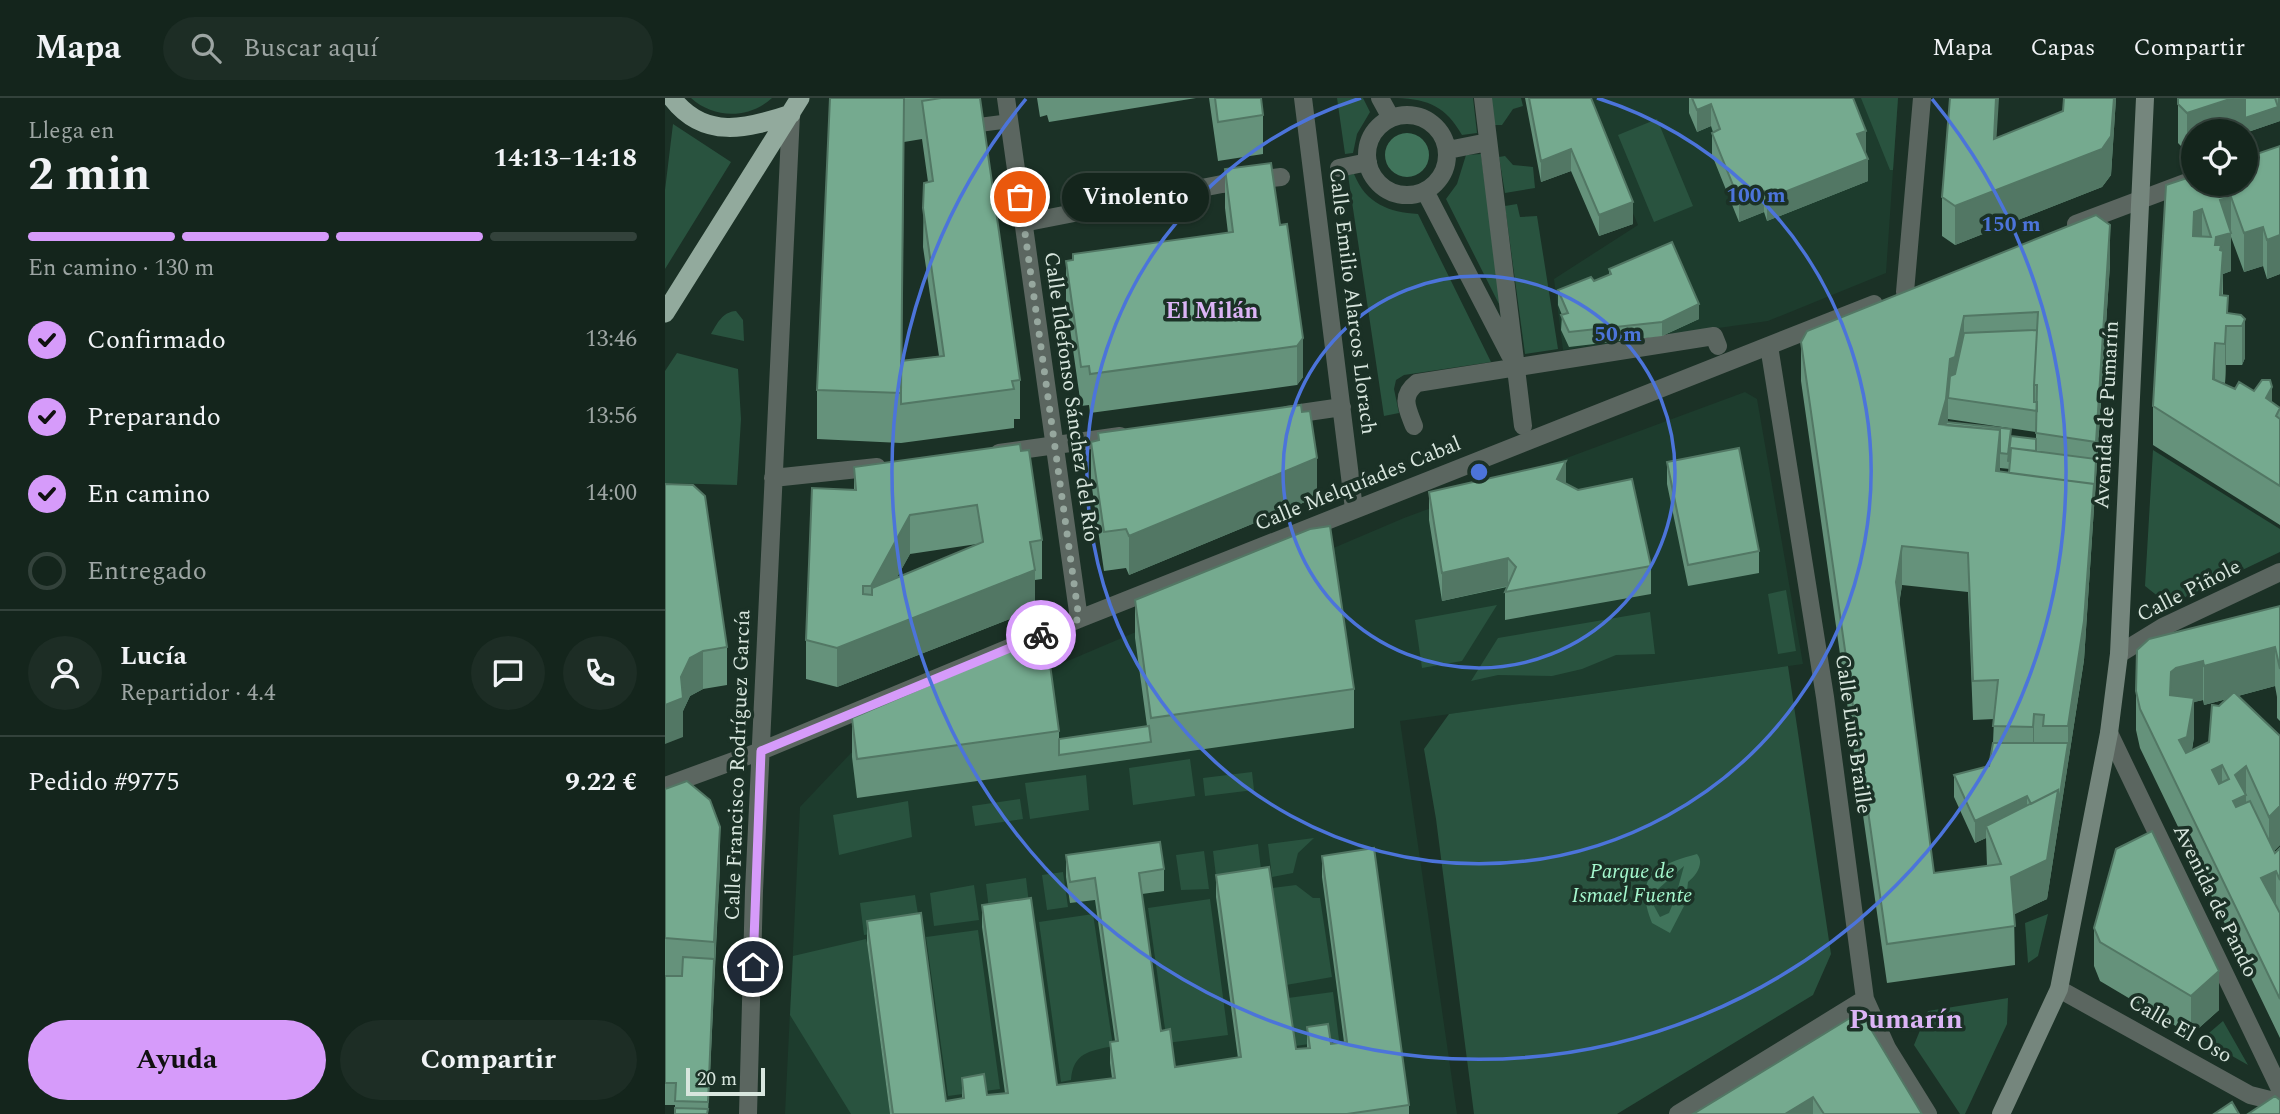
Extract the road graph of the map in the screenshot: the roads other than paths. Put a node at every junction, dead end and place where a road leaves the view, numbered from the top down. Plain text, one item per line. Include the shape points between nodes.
1 (672, 98) edge
2 (1006, 98) edge
3 (1303, 98) edge
4 (1380, 98) edge
5 (1483, 98) edge
6 (1922, 98) edge
7 (2145, 98) edge
8 (795, 106) edge
9 (1391, 118) junction
10 (1010, 121) junction
11 (979, 125) edge
12 (1488, 142) junction
13 (1448, 150) junction
14 (1368, 162) junction
15 (1339, 168) dead end
16 (1281, 177) dead end
17 (2181, 184) edge
18 (1425, 191) junction
19 (2139, 200) junction
20 (1023, 223) junction
21 (2059, 231) edge
22 (1928, 283) edge
23 (1906, 292) junction
24 (665, 313) edge
25 (1718, 345) dead end
26 (1769, 346) junction
27 (1517, 368) junction
28 (1342, 407) junction
29 (1272, 416) edge
30 (1414, 426) dead end
31 (1523, 426) dead end
32 (1136, 434) edge
33 (1055, 445) junction
34 (984, 455) edge
35 (890, 465) edge
36 (773, 478) junction
37 (1354, 509) junction
38 (2280, 572) edge
39 (1079, 619) junction
40 (2119, 654) junction
41 (2109, 733) junction
42 (761, 751) junction
43 (665, 786) edge
44 (2059, 989) junction
45 (1865, 999) junction
46 (2280, 1089) edge
47 (2280, 1098) edge
48 (748, 1114) edge
49 (1678, 1114) edge
50 (1928, 1114) edge
51 (2001, 1114) edge

1 - 8 highway via 689,116 722,129 755,126
2 - 10 street, Calle Ildefonso Sánchez del Río
3 - 28 street, Calle Emilio Alarcos Llorach
4 - 9 street
5 - 12 street
6 - 23 street
7 - 19 main road, Avenida de Pumarín
8 - 24 highway
8 - 36 street via 789,147
9 - 13 street via 1411,115 1426,119 1438,129
9 - 14 street via 1371,137
10 - 11 lane
10 - 20 street, Calle Ildefonso Sánchez del Río
12 - 13 street
12 - 27 street
13 - 18 street via 1443,173
14 - 15 street
14 - 18 street via 1377,181 1389,191 1404,195
16 - 20 street
17 - 19 street
18 - 27 street
19 - 21 street
19 - 40 main road, Avenida de Pumarín
20 - 33 street, Calle Ildefonso Sánchez del Río
22 - 23 street, Calle Melquíades Cabal
23 - 26 street, Calle Melquíades Cabal
25 - 27 street via 1714,337
26 - 37 street, Calle Melquíades Cabal
26 - 45 street, Calle Luis Braille via 1825,697
27 - 30 street via 1417,383 1408,390 1405,401
27 - 31 street
28 - 29 street
28 - 37 street, Calle Emilio Alarcos Llorach
32 - 33 street
33 - 34 street
33 - 39 street, Calle Ildefonso Sánchez del Río
35 - 36 street
36 - 42 street, Calle Francisco Rodríguez García
37 - 39 street, Calle Melquíades Cabal
38 - 40 street, Calle Piñole
39 - 42 street, Calle Melquíades Cabal
40 - 41 main road, Avenida de Pumarín
41 - 44 main road, Avenida de Pumarín
41 - 46 street, Avenida de Pando
42 - 43 street, Calle Melquíades Cabal
42 - 48 street, Calle Francisco Rodríguez García
44 - 47 street, Calle El Oso via 2250,1095
44 - 51 main road, Avenida de Pumarín
45 - 49 street
45 - 50 street, Calle Luis Braille via 1887,1048

